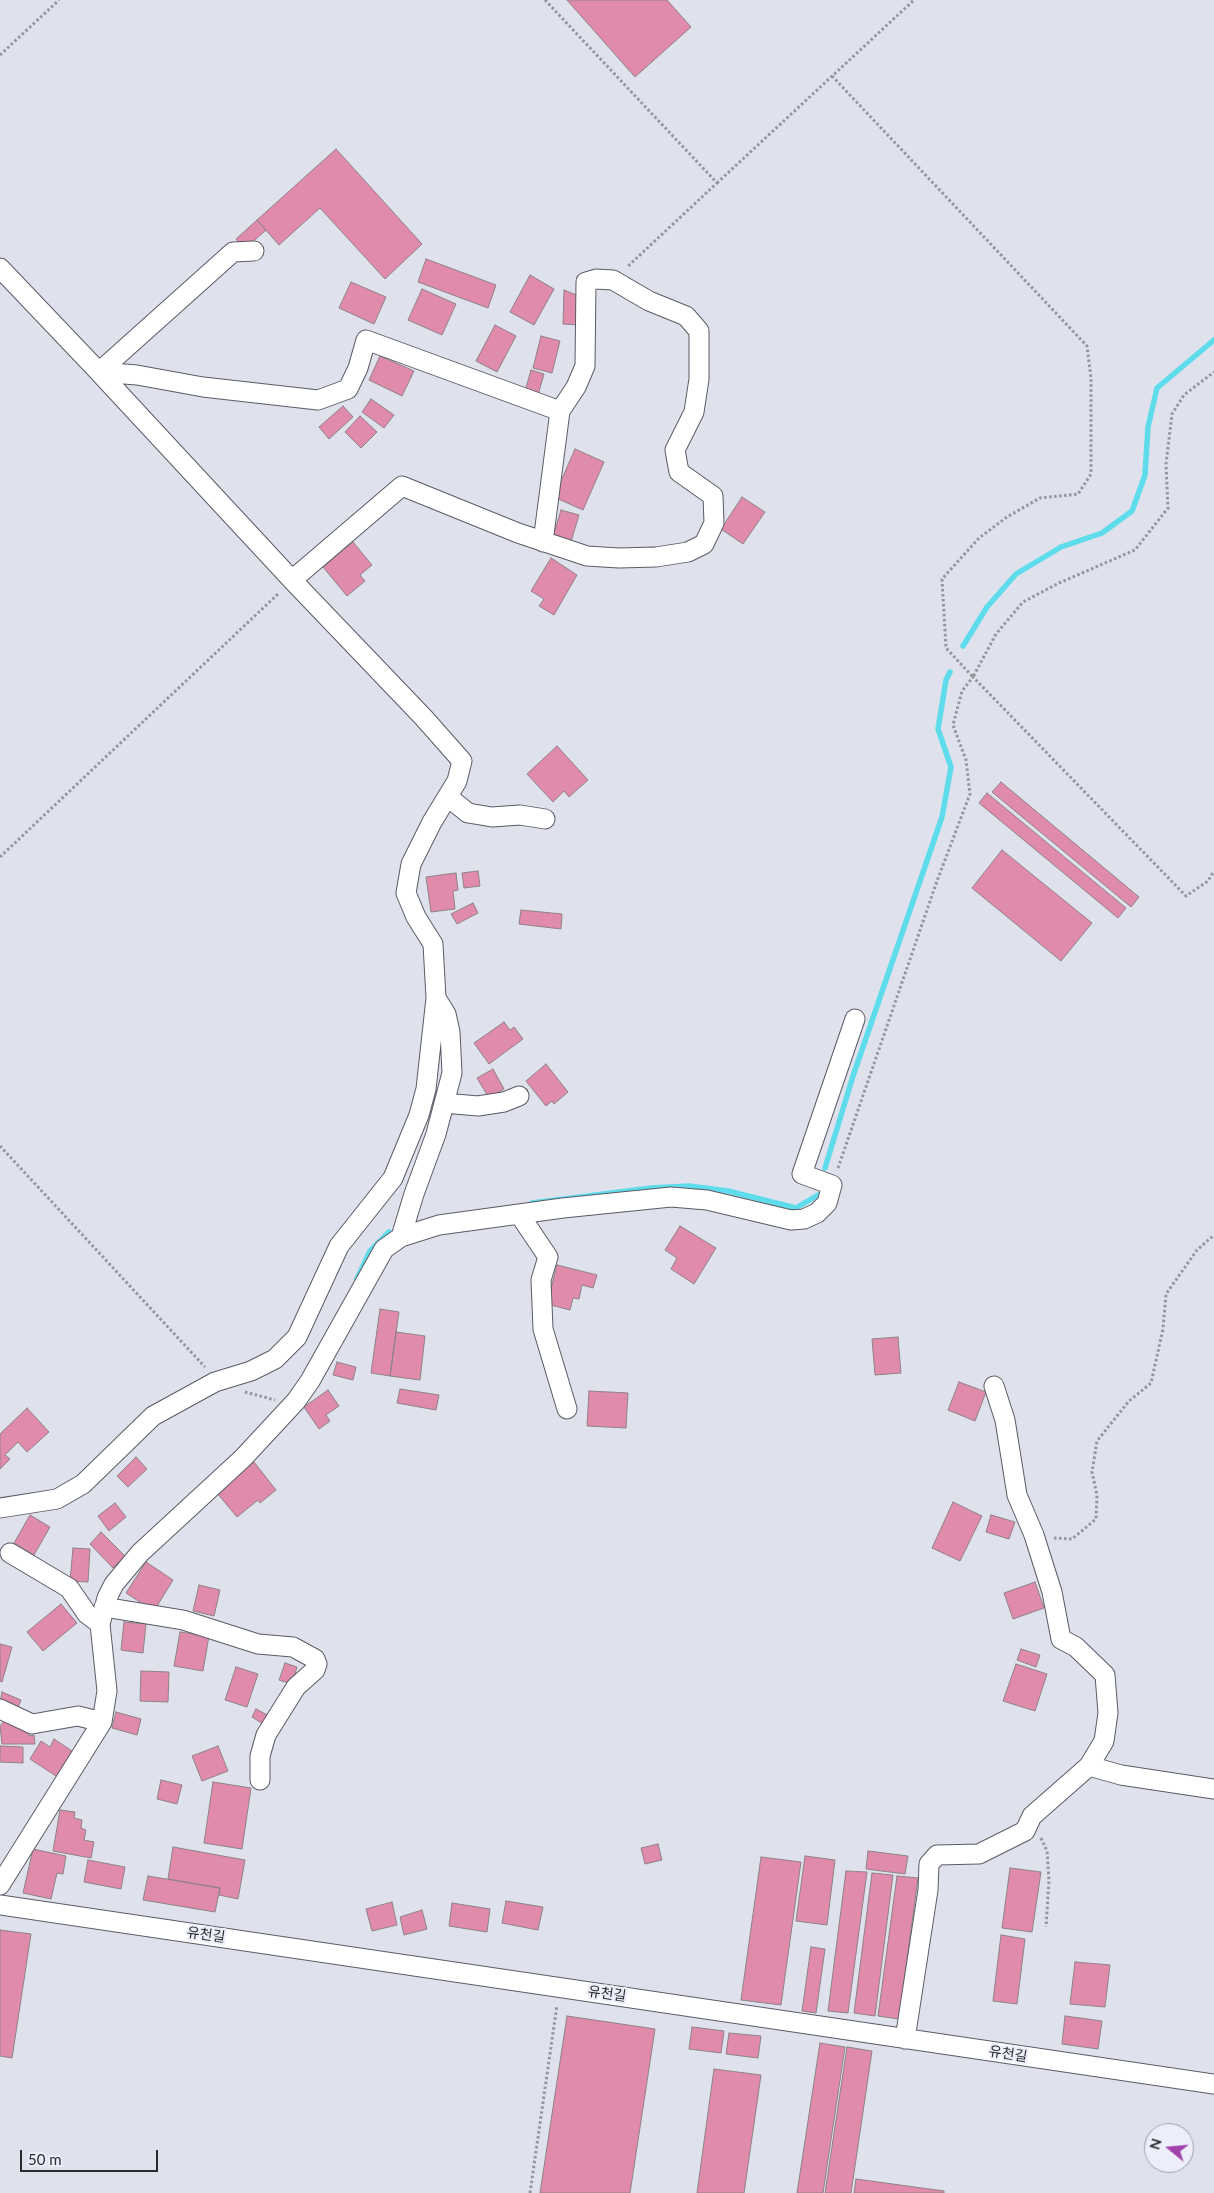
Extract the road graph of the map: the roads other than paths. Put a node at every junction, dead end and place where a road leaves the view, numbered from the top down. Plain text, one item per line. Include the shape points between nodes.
1 (254, 251) dead end
2 (0, 268) edge
3 (99, 372) junction
4 (560, 411) junction
5 (543, 542) junction
6 (292, 580) junction
7 (448, 797) junction
8 (545, 819) dead end
9 (436, 998) junction
10 (855, 1019) dead end
11 (519, 1096) dead end
12 (444, 1103) junction
13 (519, 1214) junction
14 (401, 1236) junction
15 (994, 1386) dead end
16 (567, 1408) dead end
17 (0, 1508) edge
18 (10, 1553) dead end
19 (102, 1615) junction
20 (0, 1709) edge
21 (102, 1722) junction
22 (1089, 1766) junction
23 (260, 1780) dead end
24 (1214, 1790) edge
25 (0, 1885) edge
26 (0, 1905) edge
27 (905, 2039) junction
28 (1214, 2084) edge

1 - 3 street via 233,252
2 - 3 street
3 - 4 street via 318,400 348,389 366,340
3 - 6 street
4 - 5 street
4 - 5 street via 576,387 584,366 586,282 614,280 649,301 686,316 699,331 699,379 694,412 676,450 678,472 714,496 714,524 704,544 688,552 656,558 587,556
5 - 6 street via 402,486
6 - 7 street via 462,761 457,781
7 - 8 street via 468,813
7 - 9 street via 411,864 406,893 433,944
9 - 12 street via 446,1014 450,1032 452,1073
9 - 17 street via 426,1088 419,1115 393,1178 339,1246 297,1337 275,1359 251,1371 215,1382 153,1416 83,1484 57,1499
10 - 13 street via 802,1174 832,1185 827,1203 817,1213 791,1220 707,1200 671,1197
11 - 12 street via 478,1106
12 - 14 street
13 - 14 street via 440,1225
13 - 16 street via 548,1257 541,1280 544,1329
14 - 19 street via 384,1249 310,1381 292,1406 250,1451 140,1553 114,1584
15 - 22 street via 1005,1420 1017,1495 1052,1592 1061,1639 1076,1647 1106,1675 1108,1712 1104,1741
18 - 19 street via 69,1588 87,1614
19 - 21 street via 107,1691
19 - 23 street via 183,1620 258,1644 293,1647 315,1659 316,1670 296,1687 266,1736 260,1756
20 - 21 street via 32,1724 78,1716
21 - 25 street
22 - 24 street via 1120,1775
22 - 27 street via 1032,1816 1025,1831 979,1854 937,1855 928,1864 928,1890
26 - 27 street, 유천길
27 - 28 street, 유천길

